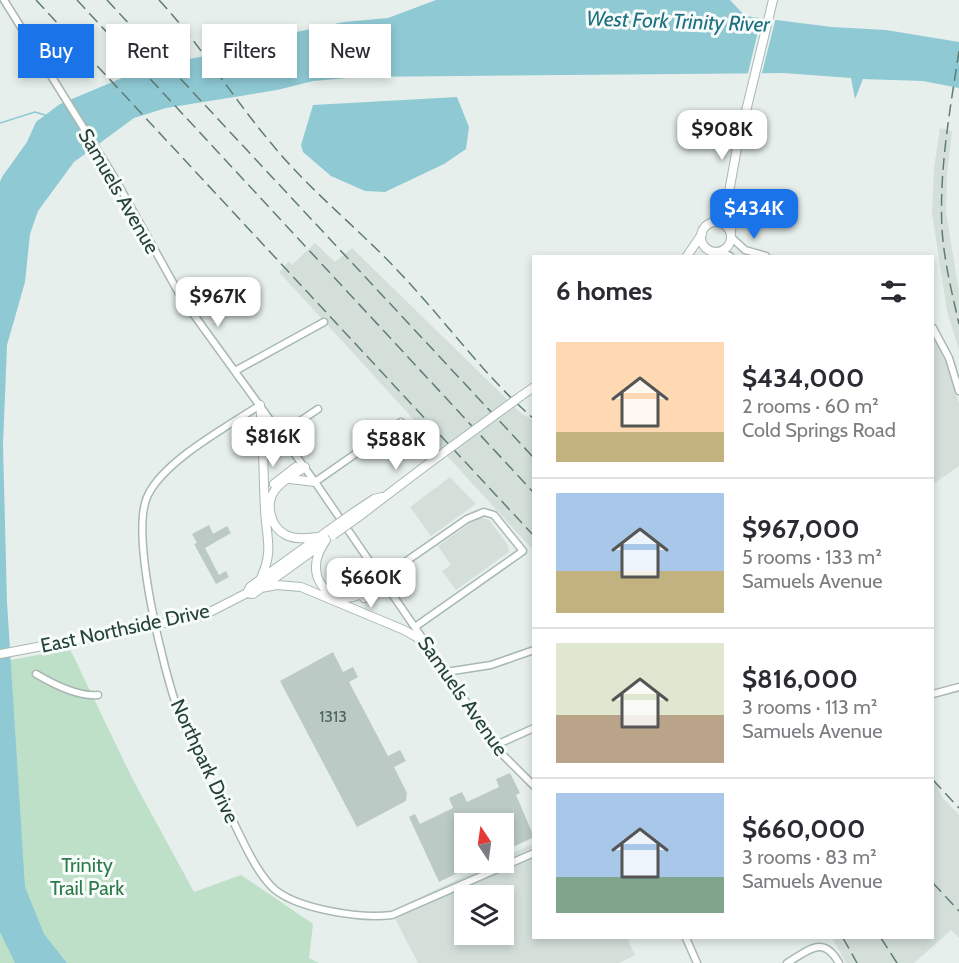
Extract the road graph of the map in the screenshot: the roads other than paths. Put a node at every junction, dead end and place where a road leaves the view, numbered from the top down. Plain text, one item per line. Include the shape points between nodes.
1 (4, 0) edge
2 (774, 0) edge
3 (729, 192) junction
4 (715, 222) junction
5 (702, 234) junction
6 (731, 235) junction
7 (715, 251) junction
8 (688, 255) edge
9 (705, 255) edge
10 (727, 255) edge
11 (762, 255) edge
12 (324, 322) dead end
13 (934, 330) edge
14 (235, 371) junction
15 (532, 388) edge
16 (959, 391) edge
17 (260, 405) junction
18 (318, 409) dead end
19 (401, 422) dead end
20 (281, 434) junction
21 (303, 465) junction
22 (288, 479) junction
23 (315, 482) junction
24 (265, 495) junction
25 (327, 535) junction
26 (372, 564) junction
27 (383, 581) junction
28 (260, 585) junction
29 (368, 589) junction
30 (343, 604) junction
31 (156, 626) junction
32 (415, 627) junction
33 (425, 642) junction
34 (532, 651) edge
35 (0, 654) edge
36 (446, 672) junction
37 (36, 674) dead end
38 (959, 687) edge
39 (934, 694) edge
40 (98, 695) dead end
41 (532, 729) edge
42 (496, 745) junction
43 (532, 784) edge
44 (532, 854) edge
45 (687, 939) edge
46 (821, 939) edge
47 (827, 948) junction
48 (697, 963) edge
49 (787, 963) edge
50 (839, 963) edge

1 - 14 street, Samuels Avenue via 114,177 169,277
2 - 3 street
3 - 4 street
3 - 6 street via 733,201
4 - 5 street via 704,227
4 - 6 street via 726,226
5 - 7 street via 705,246
5 - 8 street
6 - 7 street via 726,247
6 - 11 street via 744,250
7 - 9 street
7 - 10 street
12 - 14 street
13 - 16 street via 949,358
14 - 17 street, Samuels Avenue
15 - 25 street, East Northside Drive, bridge via 377,504
17 - 20 street, Samuels Avenue
17 - 24 street
17 - 31 street, Northpark Drive via 166,471 147,496 141,539
18 - 20 street
19 - 23 street
20 - 21 street, Samuels Avenue
21 - 22 street
21 - 23 street, Samuels Avenue
21 - 24 street via 276,481
22 - 23 street
22 - 25 street via 277,488 270,503 274,523 288,536
23 - 26 street, Samuels Avenue
24 - 28 street via 269,555
25 - 28 street, East Northside Drive
25 - 29 street via 316,563 322,586 335,596 346,598
26 - 27 street, Samuels Avenue
26 - 29 street
27 - 29 street
27 - 30 street via 366,597
27 - 32 street, Samuels Avenue
27 - 32 street via 467,519 484,512 494,515 523,552
28 - 30 street via 301,587
28 - 31 street, East Northside Drive via 249,587 247,593 212,611
30 - 33 street
31 - 35 street, East Northside Drive
31 - 44 street, Northpark Drive via 186,730 247,847 271,886 280,893 318,908 374,918 392,915
32 - 33 street, Samuels Avenue
33 - 36 street, Samuels Avenue
34 - 36 street via 491,665
36 - 42 street, Samuels Avenue
37 - 40 street via 54,684
38 - 39 street
41 - 42 street
42 - 43 street, Samuels Avenue
45 - 48 street
46 - 47 street
47 - 49 street via 813,948
47 - 50 street

